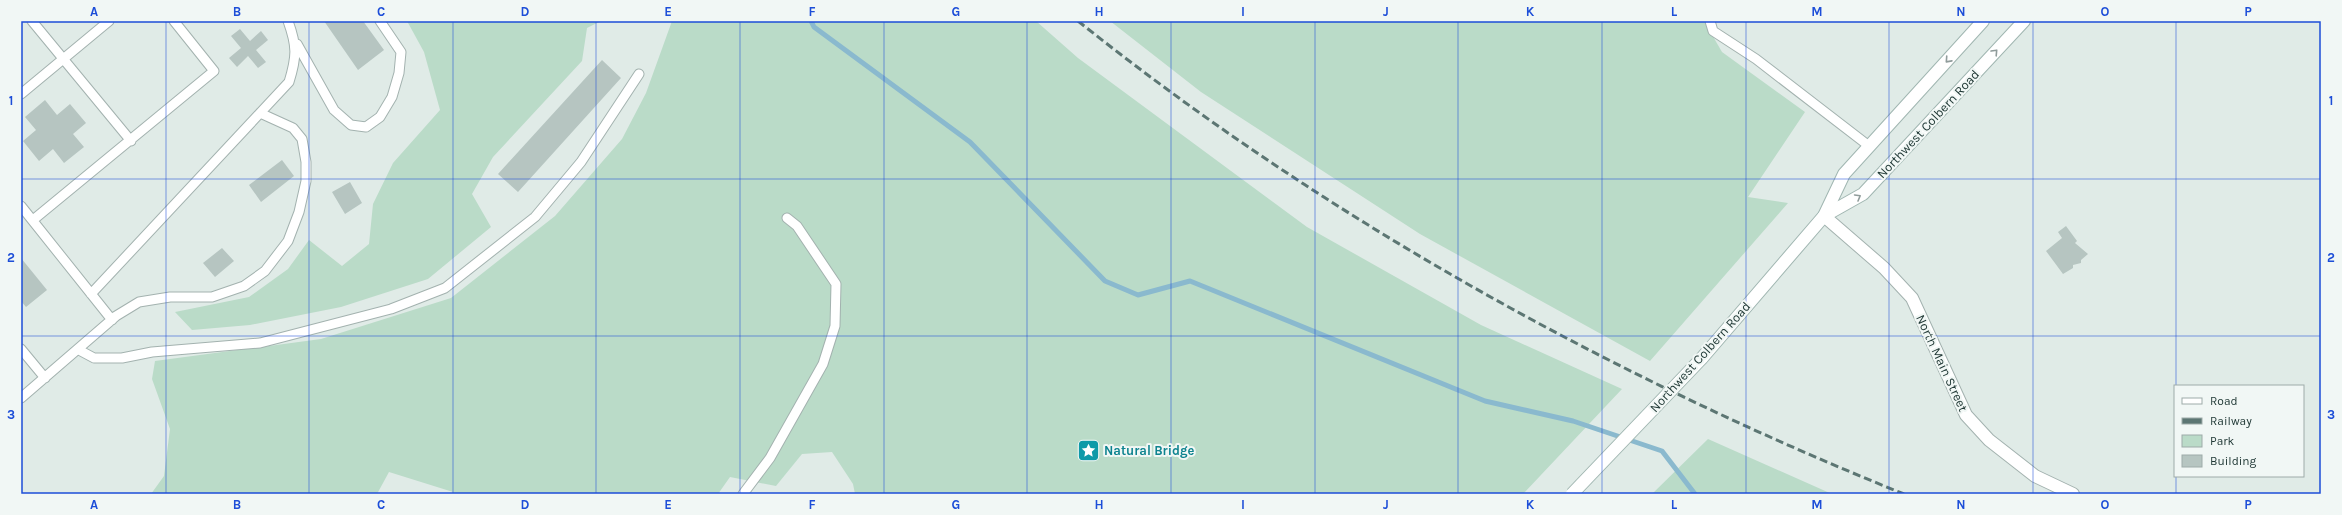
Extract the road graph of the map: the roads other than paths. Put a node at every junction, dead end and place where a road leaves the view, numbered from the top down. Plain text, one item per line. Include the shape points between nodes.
1 (32, 21) edge
2 (108, 21) edge
3 (174, 21) edge
4 (288, 21) edge
5 (380, 21) edge
6 (1710, 21) edge
7 (1983, 21) edge
8 (2024, 21) edge
9 (295, 41) junction
10 (63, 58) junction
11 (639, 74) dead end
12 (21, 94) edge
13 (260, 113) junction
14 (131, 141) junction
15 (1869, 146) junction
16 (21, 206) edge
17 (1824, 216) junction
18 (787, 218) dead end
19 (33, 220) junction
20 (91, 294) junction
21 (112, 320) junction
22 (21, 349) edge
23 (79, 350) junction
24 (45, 378) junction
25 (21, 398) edge
26 (743, 494) edge
27 (1572, 494) edge
28 (2073, 494) edge

1 - 10 lane
2 - 10 lane
3 - 14 lane via 214,71
4 - 9 lane
5 - 9 lane via 401,52 399,73 392,97 380,117 366,127 352,125 334,110
6 - 15 lane via 1713,31 1756,58
7 -> 15 main road, Northwest Colbern Road
17 -> 8 main road, Northwest Colbern Road via 1863,194
9 - 13 lane via 296,59 290,82
10 - 12 lane
10 - 14 lane
11 - 23 lane via 581,162 535,217 444,288 391,309 260,343 152,352 122,358 94,358
13 - 20 lane
13 - 21 lane via 293,128 302,139 306,181 299,212 288,241 265,271 244,286 212,297 170,297 139,302
14 - 19 lane
15 - 17 main road, Northwest Colbern Road via 1844,174
16 - 19 lane
17 - 27 main road, Northwest Colbern Road, bridge via 1702,358
17 - 28 main road, North Main Street via 1884,268 1912,298 1966,415 1989,440 2035,476
18 - 26 lane via 797,226 836,284 835,326 823,364 770,458
19 - 20 lane
20 - 21 lane
21 - 23 lane
22 - 24 lane
23 - 24 lane
24 - 25 lane

